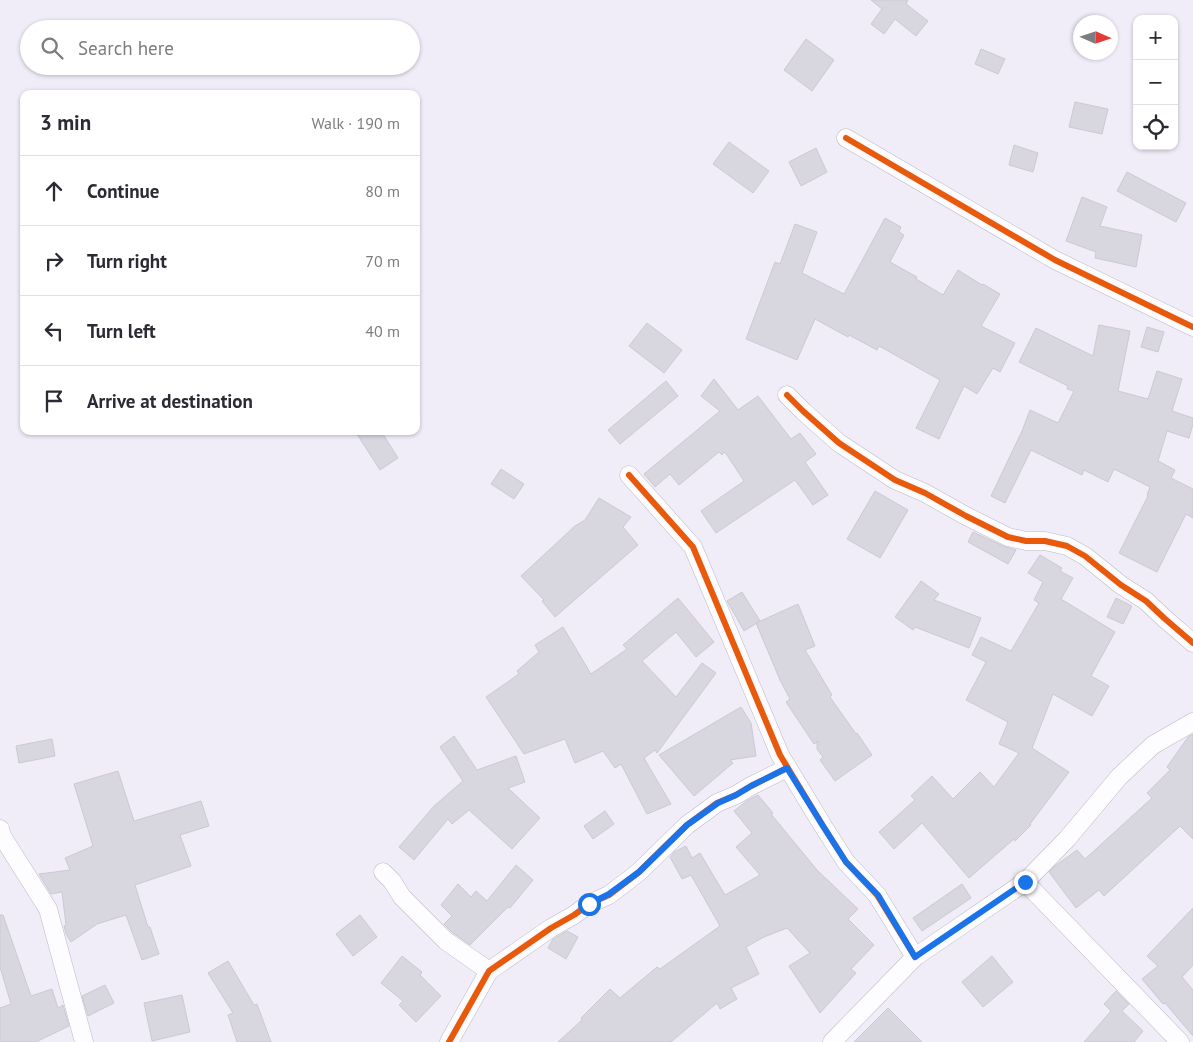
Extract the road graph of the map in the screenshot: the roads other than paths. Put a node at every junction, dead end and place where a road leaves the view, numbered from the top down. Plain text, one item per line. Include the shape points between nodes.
1 (846, 138) dead end
2 (1193, 327) edge
3 (787, 395) dead end
4 (629, 475) dead end
5 (1193, 643) edge
6 (1193, 722) edge
7 (787, 768) junction
8 (0, 829) edge
9 (384, 872) dead end
10 (1025, 882) junction
11 (915, 957) junction
12 (489, 971) junction
13 (84, 1042) edge
14 (449, 1042) edge
15 (832, 1042) edge
16 (1180, 1042) edge

1 - 2 street via 1055,260
3 - 5 street via 840,443 895,480 1008,537 1060,544 1085,556 1146,601
4 - 7 street via 693,547
6 - 10 street via 1153,745 1119,777 1067,839
7 - 11 street via 846,862 878,895
7 - 12 street via 718,803 687,825 639,872
8 - 13 street via 48,909
9 - 12 street via 402,897 446,941
10 - 11 street
10 - 16 street
11 - 15 street
12 - 14 street

